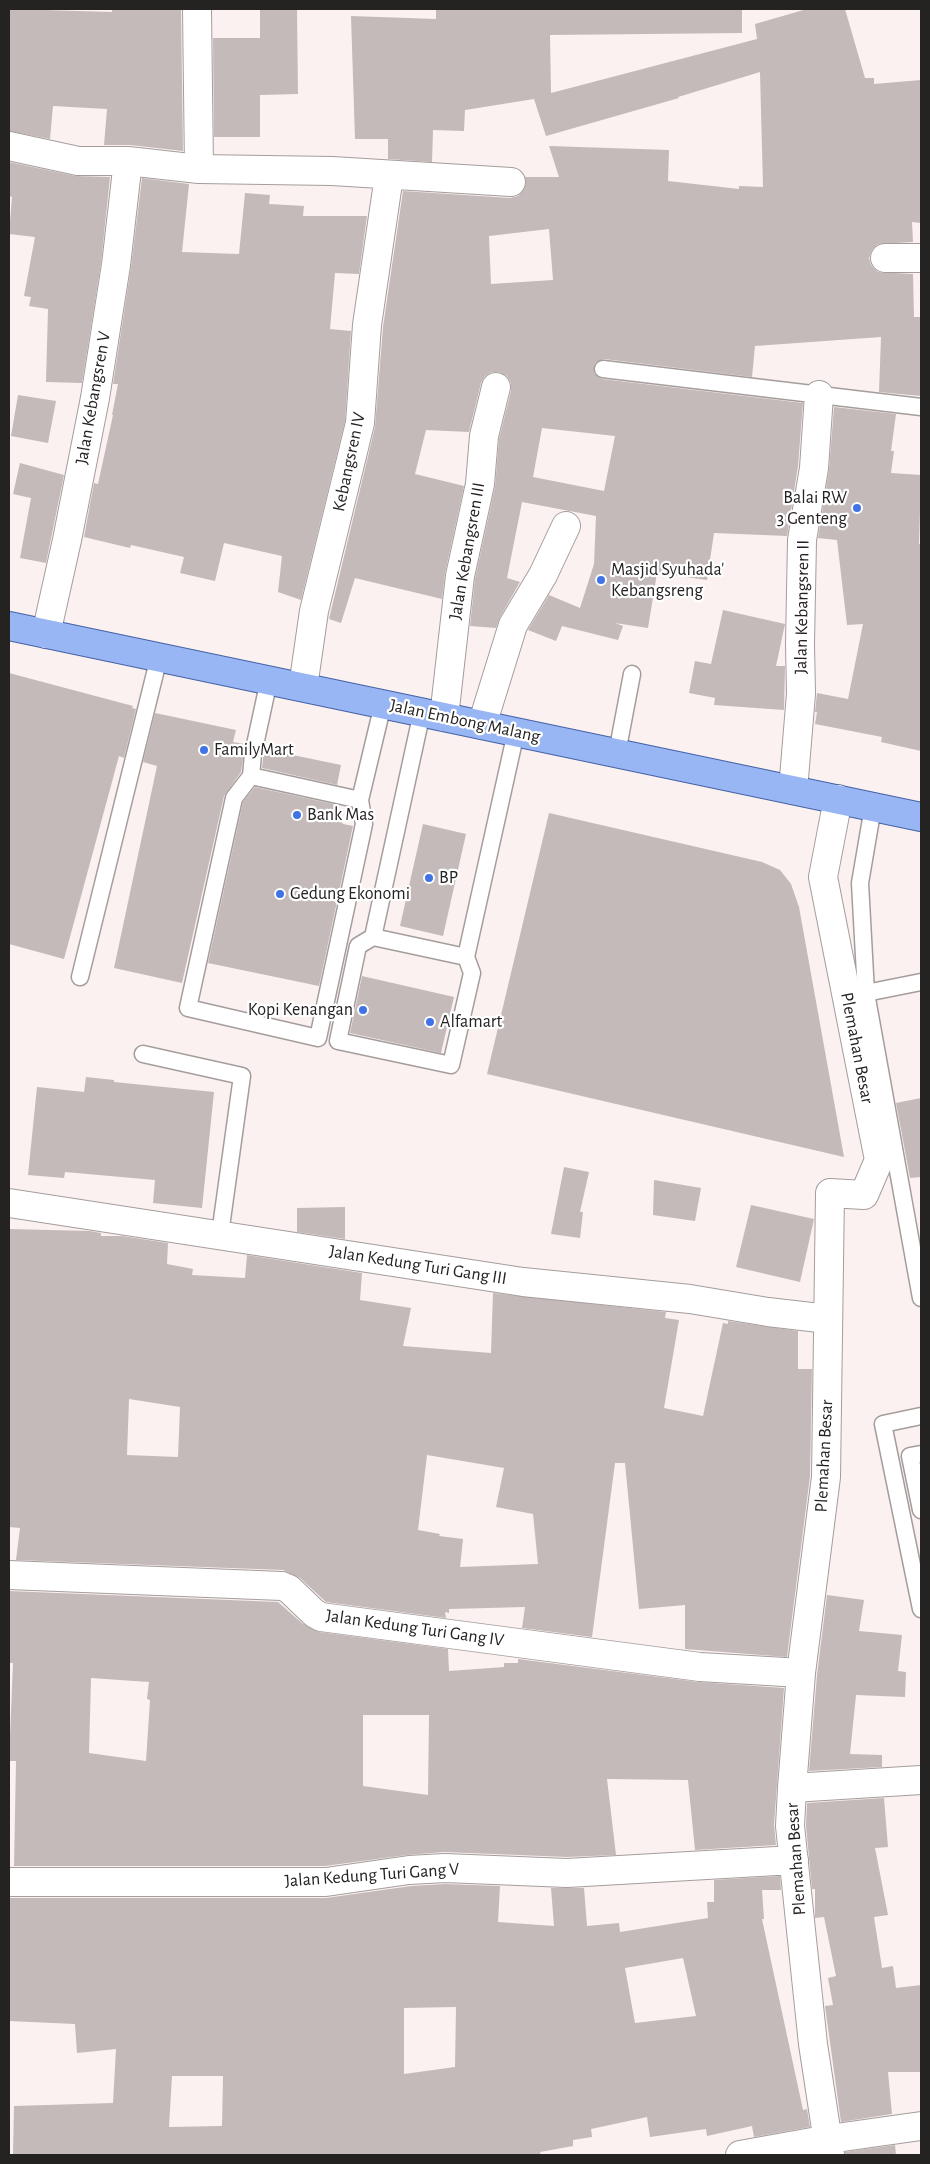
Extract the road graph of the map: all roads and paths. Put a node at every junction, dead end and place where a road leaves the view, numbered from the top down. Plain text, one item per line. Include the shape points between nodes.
1 (197, 9) edge
2 (9, 146) edge
3 (128, 161) junction
4 (199, 169) junction
5 (389, 176) junction
6 (511, 182) dead end
7 (885, 258) dead end
8 (921, 258) edge
9 (603, 369) dead end
10 (496, 387) dead end
11 (819, 395) junction
12 (921, 407) edge
13 (566, 526) dead end
14 (9, 626) edge
15 (46, 634) junction
16 (159, 657) junction
17 (632, 674) dead end
18 (269, 680) junction
19 (303, 687) junction
20 (383, 704) junction
21 (433, 715) junction
22 (482, 725) junction
23 (516, 732) junction
24 (617, 753) junction
25 (251, 776) junction
26 (793, 790) junction
27 (360, 800) junction
28 (838, 800) junction
29 (873, 807) junction
30 (921, 817) edge
31 (373, 937) junction
32 (466, 957) junction
33 (80, 977) dead end
34 (921, 982) edge
35 (866, 993) junction
36 (143, 1054) dead end
37 (9, 1202) edge
38 (220, 1234) junction
39 (921, 1298) edge
40 (828, 1319) junction
41 (921, 1416) edge
42 (921, 1454) edge
43 (921, 1510) edge
44 (914, 1537) edge
45 (9, 1575) edge
46 (921, 1609) edge
47 (800, 1673) junction
48 (921, 1780) edge
49 (792, 1788) junction
50 (794, 1860) junction
51 (9, 1882) edge
52 (921, 2126) edge
53 (830, 2147) edge
54 (740, 2155) edge

1 - 4 street
2 - 3 street via 78,161
3 - 4 street
3 - 15 street, Jalan Kebangsren V via 95,398
4 - 5 street
5 - 6 street
5 - 19 street, Kebangsren IV via 368,325 360,423 314,611
7 - 8 street
9 - 11 lane
10 - 21 street, Jalan Kebangsren III via 484,436 480,484
11 - 12 lane
11 - 26 street, Jalan Kebangsren II via 814,468 802,540 801,694
13 - 22 street via 543,575 513,625
14 - 15 main road, Jalan Embong Malang
15 - 16 main road, Jalan Embong Malang
16 - 18 main road, Jalan Embong Malang
16 - 33 lane
17 - 24 lane
18 - 19 main road, Jalan Embong Malang
18 - 25 lane
19 - 20 main road, Jalan Embong Malang
20 - 21 main road, Jalan Embong Malang
20 - 27 lane
21 - 22 main road, Jalan Embong Malang
21 - 31 lane
22 - 23 main road, Jalan Embong Malang
23 - 24 main road, Jalan Embong Malang
23 - 32 lane
24 - 26 main road, Jalan Embong Malang
25 - 27 lane
25 - 27 lane via 234,798 188,1008 318,1038 364,824
26 - 28 main road, Jalan Embong Malang
28 - 29 main road, Jalan Embong Malang
28 - 40 street, Plemahan Besar via 823,877 878,1160 864,1195 830,1193
29 - 30 main road, Jalan Embong Malang
29 - 35 lane via 860,883
31 - 32 lane
31 - 32 lane via 358,946 338,1040 452,1065 472,973
34 - 35 lane
35 - 39 lane
36 - 38 lane via 242,1076
37 - 38 street, Jalan Kedung Turi Gang III
38 - 40 street, Jalan Kedung Turi Gang III via 523,1282 690,1299
40 - 47 street, Plemahan Besar via 826,1476
41 - 44 lane via 883,1424
42 - 43 lane via 910,1456
44 - 46 lane
45 - 47 street, Jalan Kedung Turi Gang IV via 282,1586 321,1616 700,1667
47 - 49 street, Plemahan Besar
48 - 49 street
49 - 50 street, Plemahan Besar via 790,1826
50 - 51 street, Jalan Kedung Turi Gang V via 567,1873 445,1868 326,1882
50 - 53 street, Plemahan Besar via 813,2044
52 - 53 street
53 - 54 street

